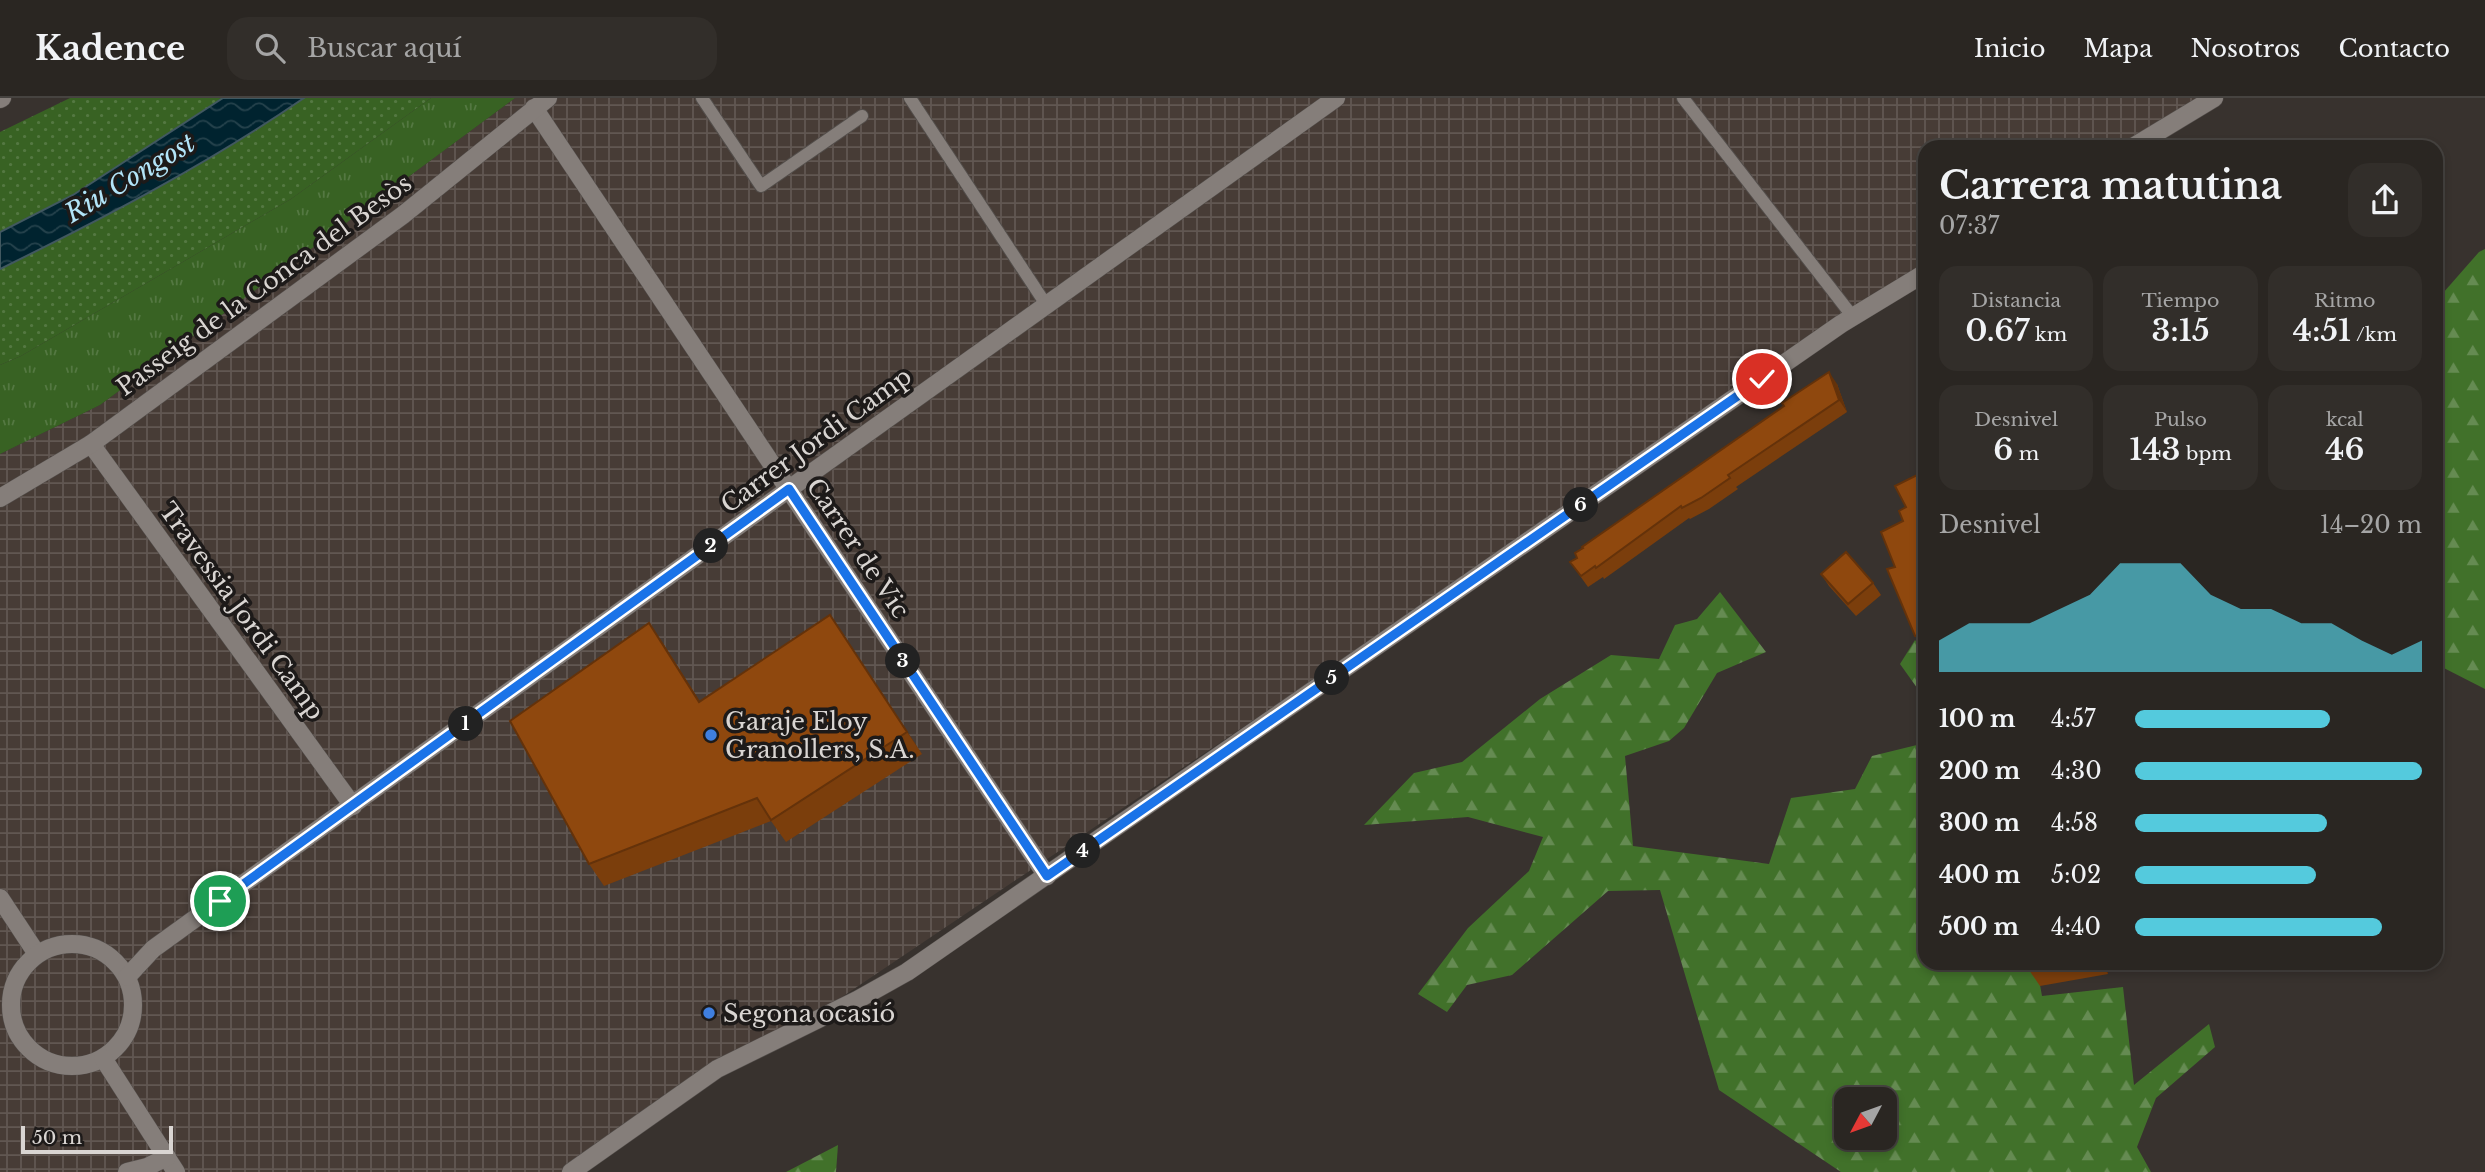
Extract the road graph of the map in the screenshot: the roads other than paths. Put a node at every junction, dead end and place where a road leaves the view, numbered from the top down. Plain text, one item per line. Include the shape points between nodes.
1 (702, 98) edge
2 (909, 98) edge
3 (1336, 98) edge
4 (1683, 98) edge
5 (2208, 100) edge
6 (541, 103) edge
7 (862, 116) dead end
8 (2144, 140) edge
9 (1918, 277) edge
10 (1047, 306) junction
11 (1853, 317) junction
12 (91, 444) junction
13 (789, 489) junction
14 (0, 498) edge
15 (353, 806) junction
16 (1047, 876) junction
17 (0, 898) edge
18 (37, 954) junction
19 (127, 977) junction
20 (7, 984) edge
21 (6, 1017) edge
22 (103, 1059) junction
23 (172, 1164) edge
24 (127, 1172) edge
25 (570, 1172) edge

1 - 7 lane via 761,186
2 - 10 lane
3 - 10 street, Carrer Jordi Camp
4 - 11 lane
5 - 8 street
6 - 12 street, Passeig de la Conca del Besòs via 403,215
6 - 13 street, Carrer de Vic
9 - 11 street
10 - 13 street, Carrer Jordi Camp
11 - 16 street
12 - 14 street, Passeig de la Conca del Besòs
12 - 15 street, Travessia Jordi Camp
13 - 15 street, Carrer Jordi Camp
13 - 16 street, Carrer de Vic
15 - 19 street, Carrer Jordi Camp via 153,949
16 - 25 street via 907,972 717,1069
17 - 18 street
18 - 19 street via 56,945 77,943 97,948
18 - 20 street
19 - 22 street via 133,995 128,1031
20 - 21 street
21 - 22 street via 31,1051 47,1061 66,1066
22 - 23 street
23 - 24 street

